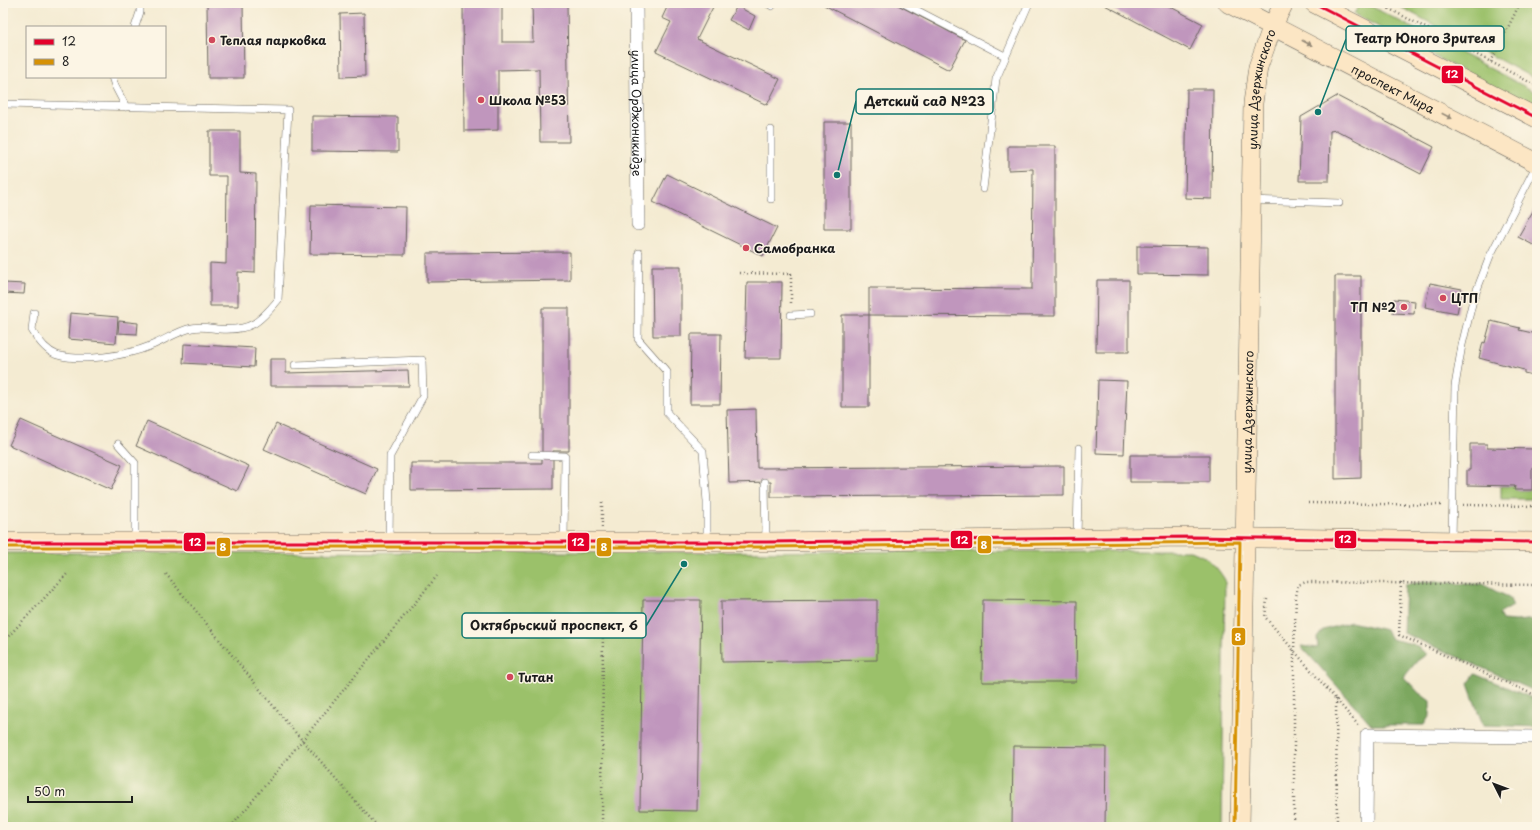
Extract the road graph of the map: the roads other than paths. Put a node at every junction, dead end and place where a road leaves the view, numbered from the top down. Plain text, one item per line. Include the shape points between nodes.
1 (140, 3) edge
2 (636, 3) edge
3 (902, 3) edge
4 (1029, 3) edge
5 (1228, 3) edge
6 (1284, 3) edge
7 (1314, 3) edge
8 (1272, 25) junction
9 (135, 26) edge
10 (1005, 56) junction
11 (112, 78) edge
12 (3, 104) edge
13 (126, 107) junction
14 (1537, 118) edge
15 (771, 130) dead end
16 (1537, 164) edge
17 (983, 189) dead end
18 (771, 198) dead end
19 (1251, 200) junction
20 (1338, 202) dead end
21 (638, 224) dead end
22 (639, 253) dead end
23 (34, 313) dead end
24 (810, 314) dead end
25 (791, 315) road end
26 (295, 365) dead end
27 (118, 444) dead end
28 (1078, 448) dead end
29 (532, 455) dead end
30 (765, 482) dead end
31 (1245, 537) junction
32 (1076, 538) junction
33 (1452, 541) junction
34 (3, 542) edge
35 (135, 542) junction
36 (389, 542) junction
37 (564, 542) junction
38 (707, 542) junction
39 (766, 542) junction
40 (1537, 542) edge
41 (1537, 736) edge
42 (1240, 827) edge
43 (1366, 827) edge

1 - 9 lane
2 - 21 street, улица Орджоникидзе
3 - 10 lane
4 - 10 lane
5 - 8 street, проспект Мира
6 - 8 street, улица Дзержинского
7 - 14 street
8 -> 16 street, проспект Мира
8 - 19 street, улица Дзержинского via 1258,68 1252,103
10 - 17 lane via 996,79
11 - 13 lane
12 - 13 lane
13 - 23 lane via 288,110 278,300 264,317 252,326 233,330 191,328 123,355 79,358 56,354 39,342 32,330
15 - 18 lane
16 - 33 lane via 1490,256 1473,300 1462,345 1455,386
19 - 20 lane
19 - 31 street, улица Дзержинского
22 - 38 lane via 638,339 667,372 667,413 703,450
24 - 25 lane
26 - 36 lane via 422,360 423,396 390,456
27 - 35 lane via 134,463
28 - 32 lane
29 - 37 lane via 565,456
30 - 39 lane
31 - 32 street
31 - 33 street
31 - 42 street, улица Дзержинского
32 - 39 street
33 - 40 street
34 - 35 street
35 - 36 street
36 - 37 street
37 - 38 street
38 - 39 street
41 - 43 street via 1367,735

